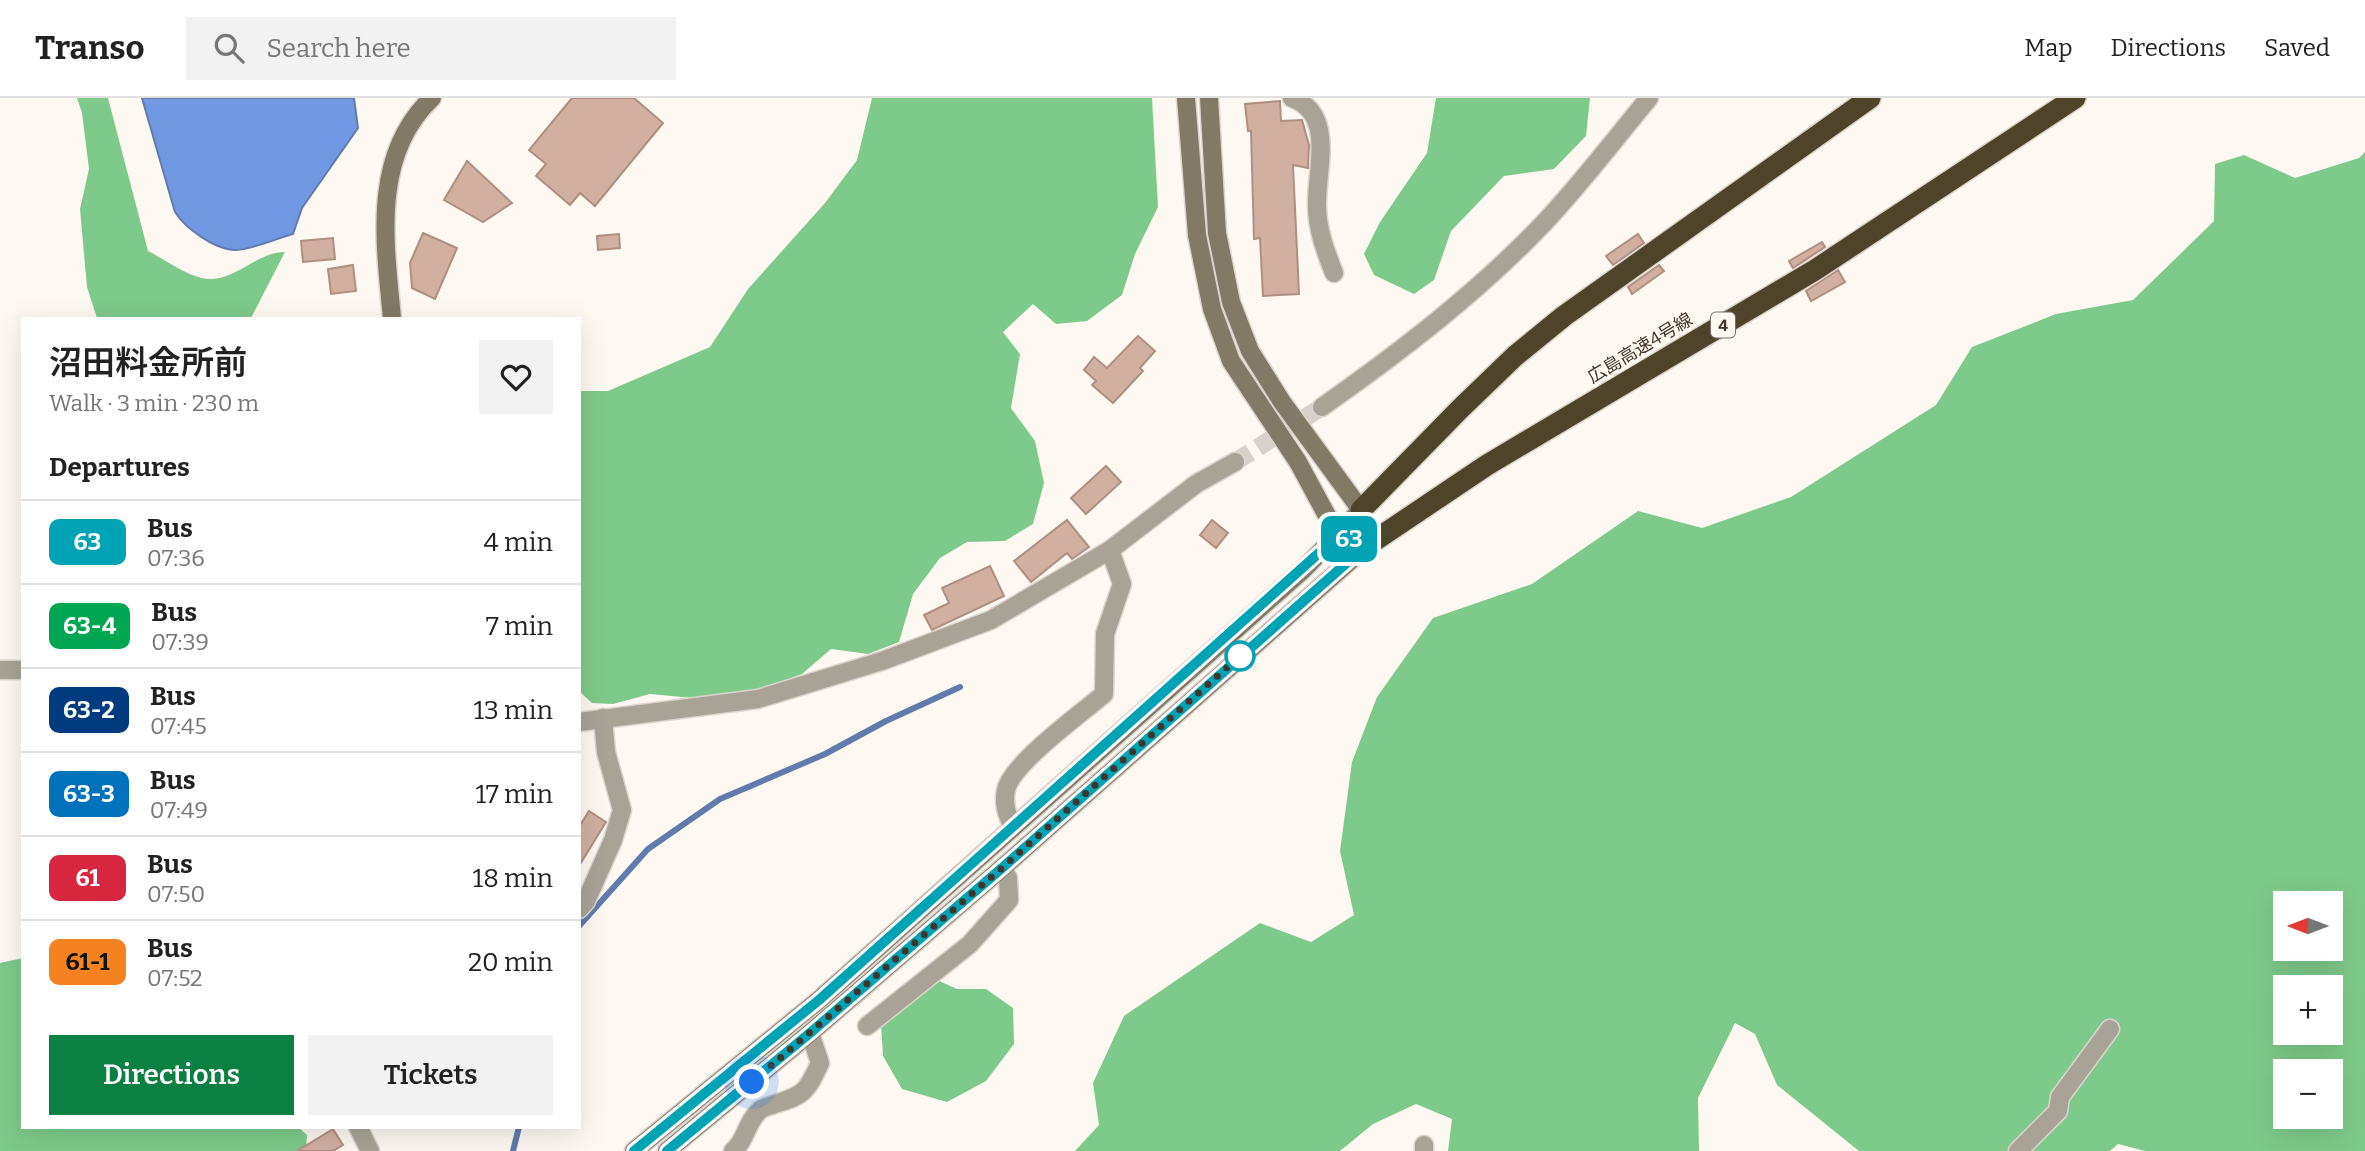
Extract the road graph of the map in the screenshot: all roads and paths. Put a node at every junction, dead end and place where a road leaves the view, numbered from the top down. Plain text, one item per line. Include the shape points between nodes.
1 (432, 98) edge
2 (1186, 98) edge
3 (1209, 98) edge
4 (1292, 98) edge
5 (1649, 98) edge
6 (1870, 98) edge
7 (2074, 98) edge
8 (1334, 273) dead end
9 (392, 317) edge
10 (1322, 407) tunnel mouth
11 (1235, 462) tunnel mouth
12 (1361, 510) junction
13 (1338, 536) junction
14 (1368, 544) junction
15 (1110, 550) junction
16 (0, 670) edge
17 (21, 670) edge
18 (603, 718) junction
19 (581, 722) edge
20 (1013, 827) junction
21 (1002, 868) junction
22 (581, 907) edge
23 (867, 1026) dead end
24 (2110, 1028) dead end
25 (810, 1033) junction
26 (359, 1129) edge
27 (370, 1151) edge
28 (634, 1151) edge
29 (667, 1151) edge
30 (733, 1151) edge
31 (2018, 1151) edge

1 - 9 street via 419,110 388,178 384,229
2 - 13 street via 1196,235 1212,309 1231,361 1297,462
3 - 12 street via 1217,233 1231,302 1250,351
4 - 8 street via 1304,102 1318,121 1320,237
5 - 10 street via 1543,223 1463,300
6 - 12 highway via 1564,316 1460,408
7 - 14 highway, 広島高速4号線 / 4 via 1815,270 1487,465
11 - 15 street via 1196,484
12 - 13 street
12 - 14 street
13 - 14 street
13 - 20 street
14 - 21 street
15 - 18 street via 991,620 882,661 758,699
15 - 20 street via 1122,584 1105,635 1104,694 1022,763 1006,788 1005,812
16 - 17 street
18 - 19 street
18 - 22 street via 606,752 622,810
20 - 28 street via 819,1000
21 - 23 street via 1008,878 1009,900 970,944
21 - 25 street
24 - 31 street via 2060,1097 2058,1111
25 - 29 street
25 - 30 street via 820,1063 809,1087 797,1098 761,1108
26 - 27 street

